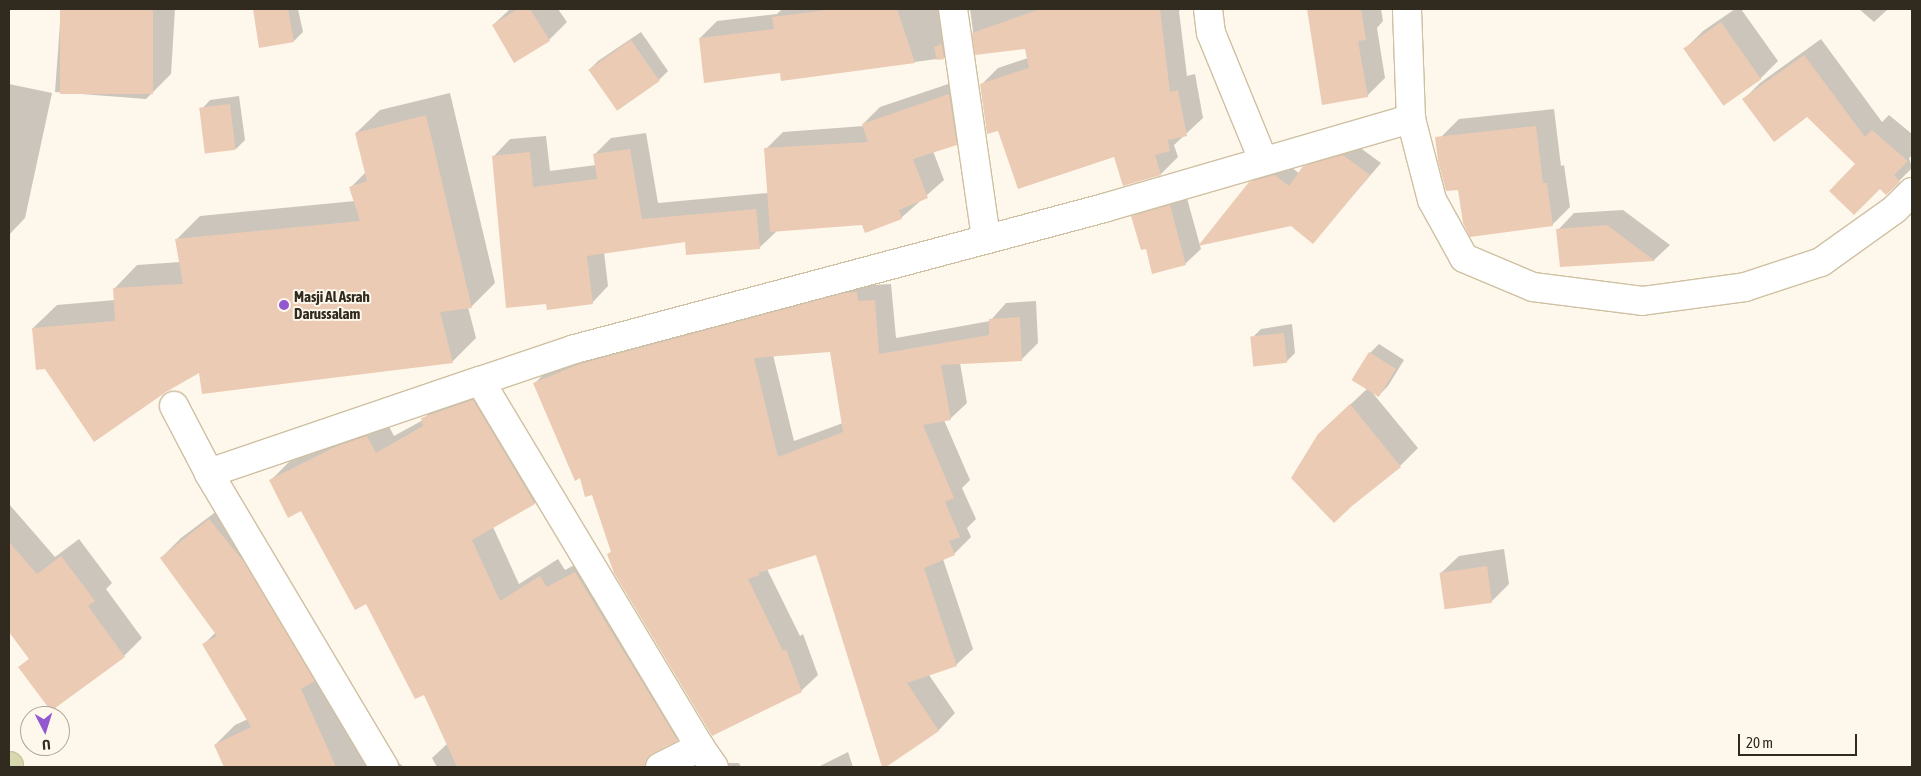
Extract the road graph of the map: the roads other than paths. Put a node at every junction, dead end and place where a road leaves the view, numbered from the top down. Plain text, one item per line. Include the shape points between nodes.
1 (954, 9) edge
2 (1208, 9) edge
3 (1407, 9) edge
4 (1411, 119) junction
5 (1263, 160) junction
6 (1912, 192) edge
7 (986, 239) junction
8 (480, 381) junction
9 (174, 406) dead end
10 (209, 473) junction
11 (707, 757) edge
12 (384, 767) edge
13 (660, 767) edge

1 - 7 street
2 - 5 street via 1211,33
3 - 4 street
4 - 5 street
4 - 6 street via 1432,200 1464,258 1533,288 1642,301 1745,287 1821,262
5 - 7 street via 1104,208
7 - 8 street via 575,349
8 - 10 street
8 - 11 street
9 - 10 street
10 - 12 street
11 - 13 street

